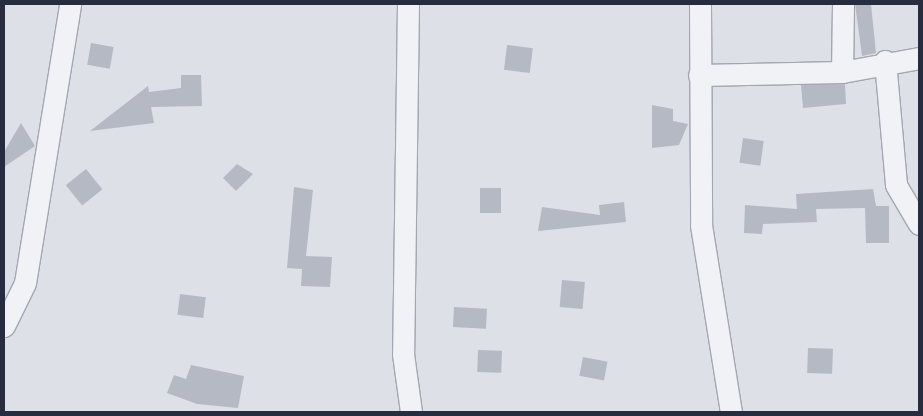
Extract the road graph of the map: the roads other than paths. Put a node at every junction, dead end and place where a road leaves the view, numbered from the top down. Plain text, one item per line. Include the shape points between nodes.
1 (70, 4) edge
2 (408, 4) edge
3 (700, 4) edge
4 (843, 4) edge
5 (919, 58) edge
6 (885, 61) junction
7 (842, 72) junction
8 (699, 75) junction
9 (919, 224) edge
10 (4, 326) edge
11 (411, 412) edge
12 (732, 412) edge

1 - 10 street via 25,283
2 - 11 street via 403,354
3 - 8 street
4 - 7 street
5 - 6 street
6 - 7 street
6 - 9 street via 894,174
7 - 8 street
8 - 12 street via 701,224

